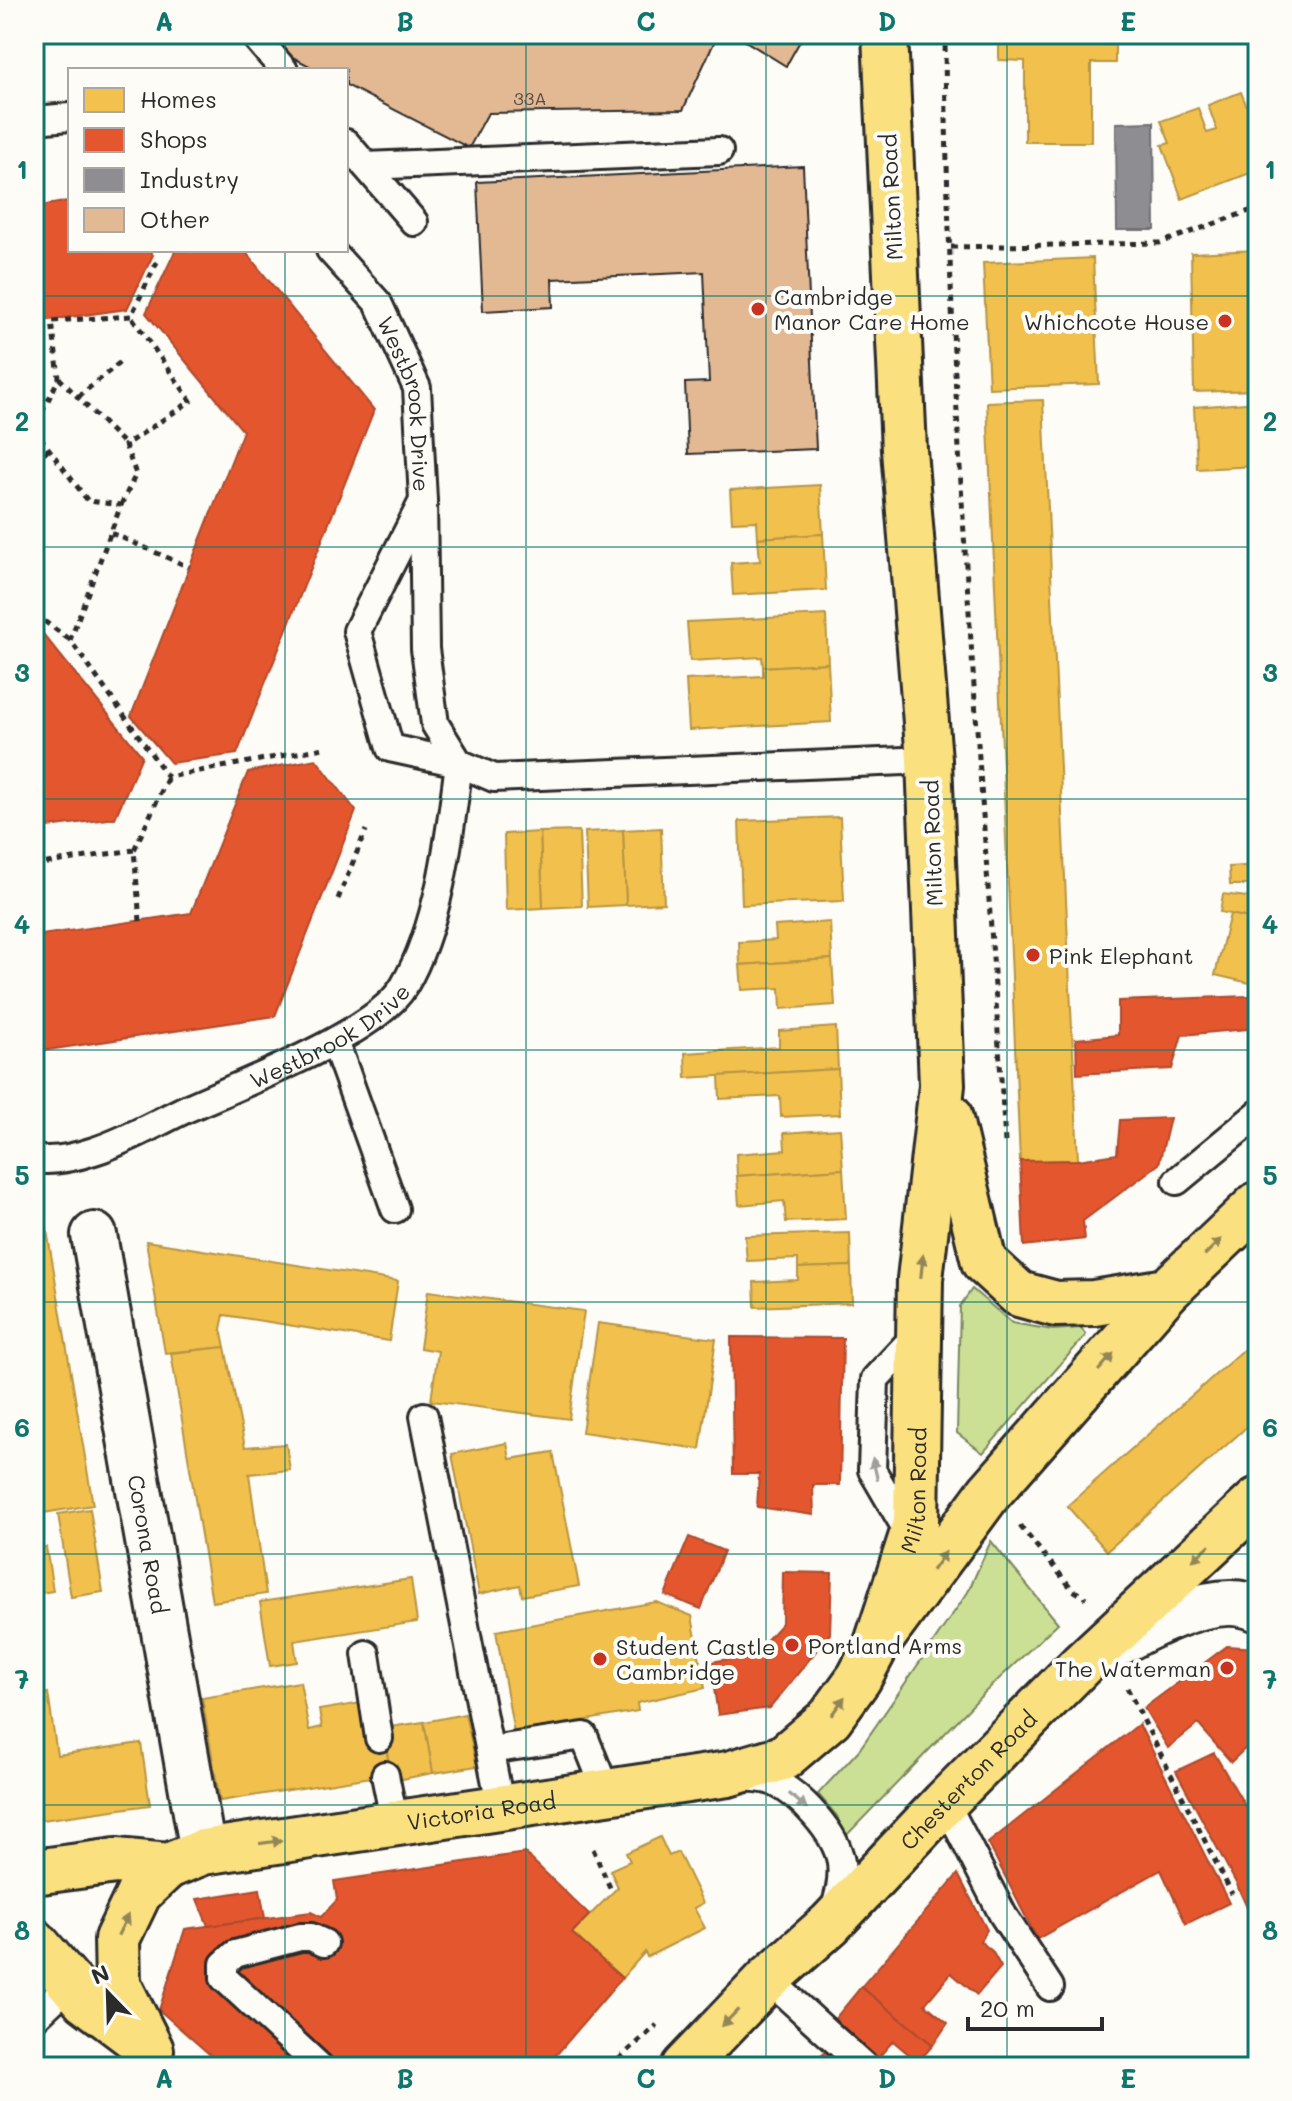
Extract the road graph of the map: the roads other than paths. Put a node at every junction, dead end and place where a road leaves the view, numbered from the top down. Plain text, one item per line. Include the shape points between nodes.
1 (253, 34) edge
2 (885, 34) edge
3 (282, 68) edge
4 (68, 117) edge
5 (34, 120) edge
6 (348, 145) edge
7 (719, 151) dead end
8 (366, 166) junction
9 (414, 222) dead end
10 (332, 252) edge
11 (423, 500) junction
12 (929, 760) junction
13 (459, 763) junction
14 (335, 1042) junction
15 (942, 1085) junction
16 (1258, 1114) edge
17 (34, 1159) edge
18 (1177, 1181) dead end
19 (1258, 1204) edge
20 (395, 1209) dead end
21 (94, 1235) dead end
22 (1167, 1291) junction
23 (424, 1416) dead end
24 (1258, 1500) edge
25 (1258, 1609) edge
26 (876, 1646) junction
27 (366, 1654) dead end
28 (1094, 1657) junction
29 (379, 1738) dead end
30 (490, 1750) junction
31 (728, 1774) junction
32 (385, 1775) dead end
33 (606, 1791) junction
34 (945, 1802) junction
35 (501, 1809) junction
36 (395, 1824) junction
37 (186, 1859) junction
38 (34, 1872) edge
39 (830, 1924) junction
40 (34, 1941) edge
41 (324, 1943) dead end
42 (768, 1979) junction
43 (71, 1983) junction
44 (1050, 1987) dead end
45 (34, 2018) edge
46 (160, 2058) edge
47 (320, 2067) edge
48 (684, 2067) edge
49 (865, 2067) edge

1 - 3 lane
2 - 12 main road, Milton Road via 904,450
4 - 5 lane
6 - 8 lane
7 - 8 lane
8 - 9 lane
10 - 11 lane, Westbrook Drive via 378,303 417,388
11 - 13 lane, Westbrook Drive via 425,649 435,724
11 - 13 lane via 357,631 390,748
12 - 13 lane via 494,778
12 - 15 main road, Milton Road
13 - 14 lane, Westbrook Drive via 426,942 403,989 384,1010
14 - 17 lane, Westbrook Drive via 94,1151
14 - 20 lane
15 - 22 main road via 984,1262 1019,1294 1056,1304
26 -> 15 main road, Milton Road via 916,1523 920,1279
16 - 18 lane
22 -> 19 main road
21 - 37 street, Corona Road
26 -> 22 main road via 989,1493
23 - 30 lane
24 -> 28 main road, Chesterton Road
25 - 28 street via 1220,1604 1155,1622
31 -> 26 main road, Victoria Road via 783,1758 830,1718
27 - 29 lane
28 - 34 main road, Chesterton Road
30 - 33 lane via 584,1736
30 - 35 lane
31 - 33 main road, Victoria Road
31 -> 39 lane via 772,1781 820,1821 840,1859 842,1886
32 - 36 lane
33 - 35 main road, Victoria Road
34 - 39 main road, Chesterton Road
34 - 44 lane via 1003,1915
35 - 36 main road, Victoria Road
37 -> 36 main road, Victoria Road
37 - 38 main road, Victoria Road
46 -> 37 main road via 118,1984 117,1939 139,1893
39 - 42 main road, Chesterton Road
40 - 43 main road
41 - 47 lane via 300,1937 235,1954 224,1964 224,1978
42 -> 48 main road, Chesterton Road
42 - 49 lane
43 - 45 lane
43 - 46 main road

